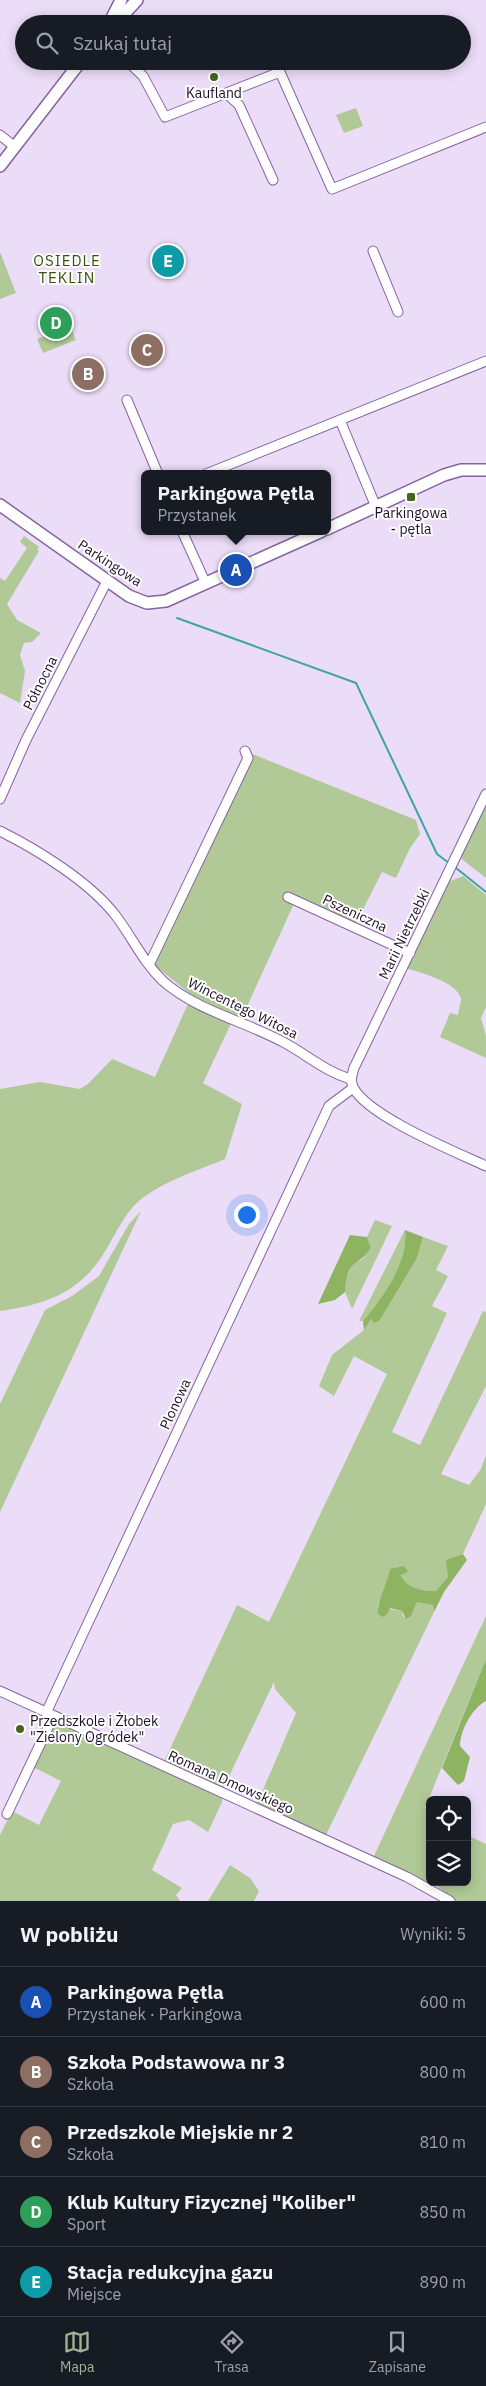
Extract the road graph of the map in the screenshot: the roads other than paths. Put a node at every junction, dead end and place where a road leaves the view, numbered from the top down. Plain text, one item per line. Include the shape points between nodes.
1 (121, 0) edge
2 (137, 0) edge
3 (114, 15) edge
4 (123, 15) edge
5 (74, 70) edge
6 (137, 70) edge
7 (226, 93) junction
8 (486, 127) edge
9 (0, 135) edge
10 (15, 147) junction
11 (0, 166) edge
12 (272, 180) dead end
13 (373, 251) dead end
14 (398, 312) dead end
15 (486, 361) edge
16 (127, 400) dead end
17 (340, 420) junction
18 (156, 470) edge
19 (216, 470) edge
20 (486, 470) edge
21 (0, 505) edge
22 (376, 507) junction
23 (331, 527) edge
24 (184, 535) edge
25 (313, 535) edge
26 (107, 581) junction
27 (206, 584) junction
28 (244, 751) dead end
29 (485, 797) edge
30 (0, 799) edge
31 (0, 831) edge
32 (288, 897) dead end
33 (410, 954) junction
34 (149, 965) junction
35 (352, 1084) junction
36 (486, 1166) edge
37 (0, 1692) edge
38 (50, 1715) junction
39 (6, 1814) dead end
40 (450, 1901) edge

1 - 3 street
2 - 4 street
5 - 10 street
6 - 7 street via 165,117
7 - 8 street via 280,72 332,189
7 - 12 street via 239,105
9 - 10 street
10 - 11 street
13 - 14 street
15 - 17 street
16 - 18 street
17 - 19 street
17 - 22 street
20 - 22 street via 461,470
21 - 26 street, Parkingowa
22 - 23 street
24 - 27 street
25 - 27 street, Parkingowa
26 - 27 street, Parkingowa via 129,596 147,603 166,601
26 - 30 street, Północna via 26,740
28 - 34 street via 248,758
29 - 33 street, Marii Nietrzebki
31 - 34 street, Wincentego Witosa via 40,852 94,894 116,915
32 - 33 street, Pszeniczna
33 - 35 street, Marii Nietrzebki via 354,1068
34 - 35 street, Wincentego Witosa via 163,981 190,1000 284,1042
35 - 36 street via 376,1109 413,1132
35 - 38 street, Plonowa via 329,1106
37 - 38 street, Romana Dmowskiego
38 - 39 street, Plonowa
38 - 40 street, Romana Dmowskiego via 408,1876

